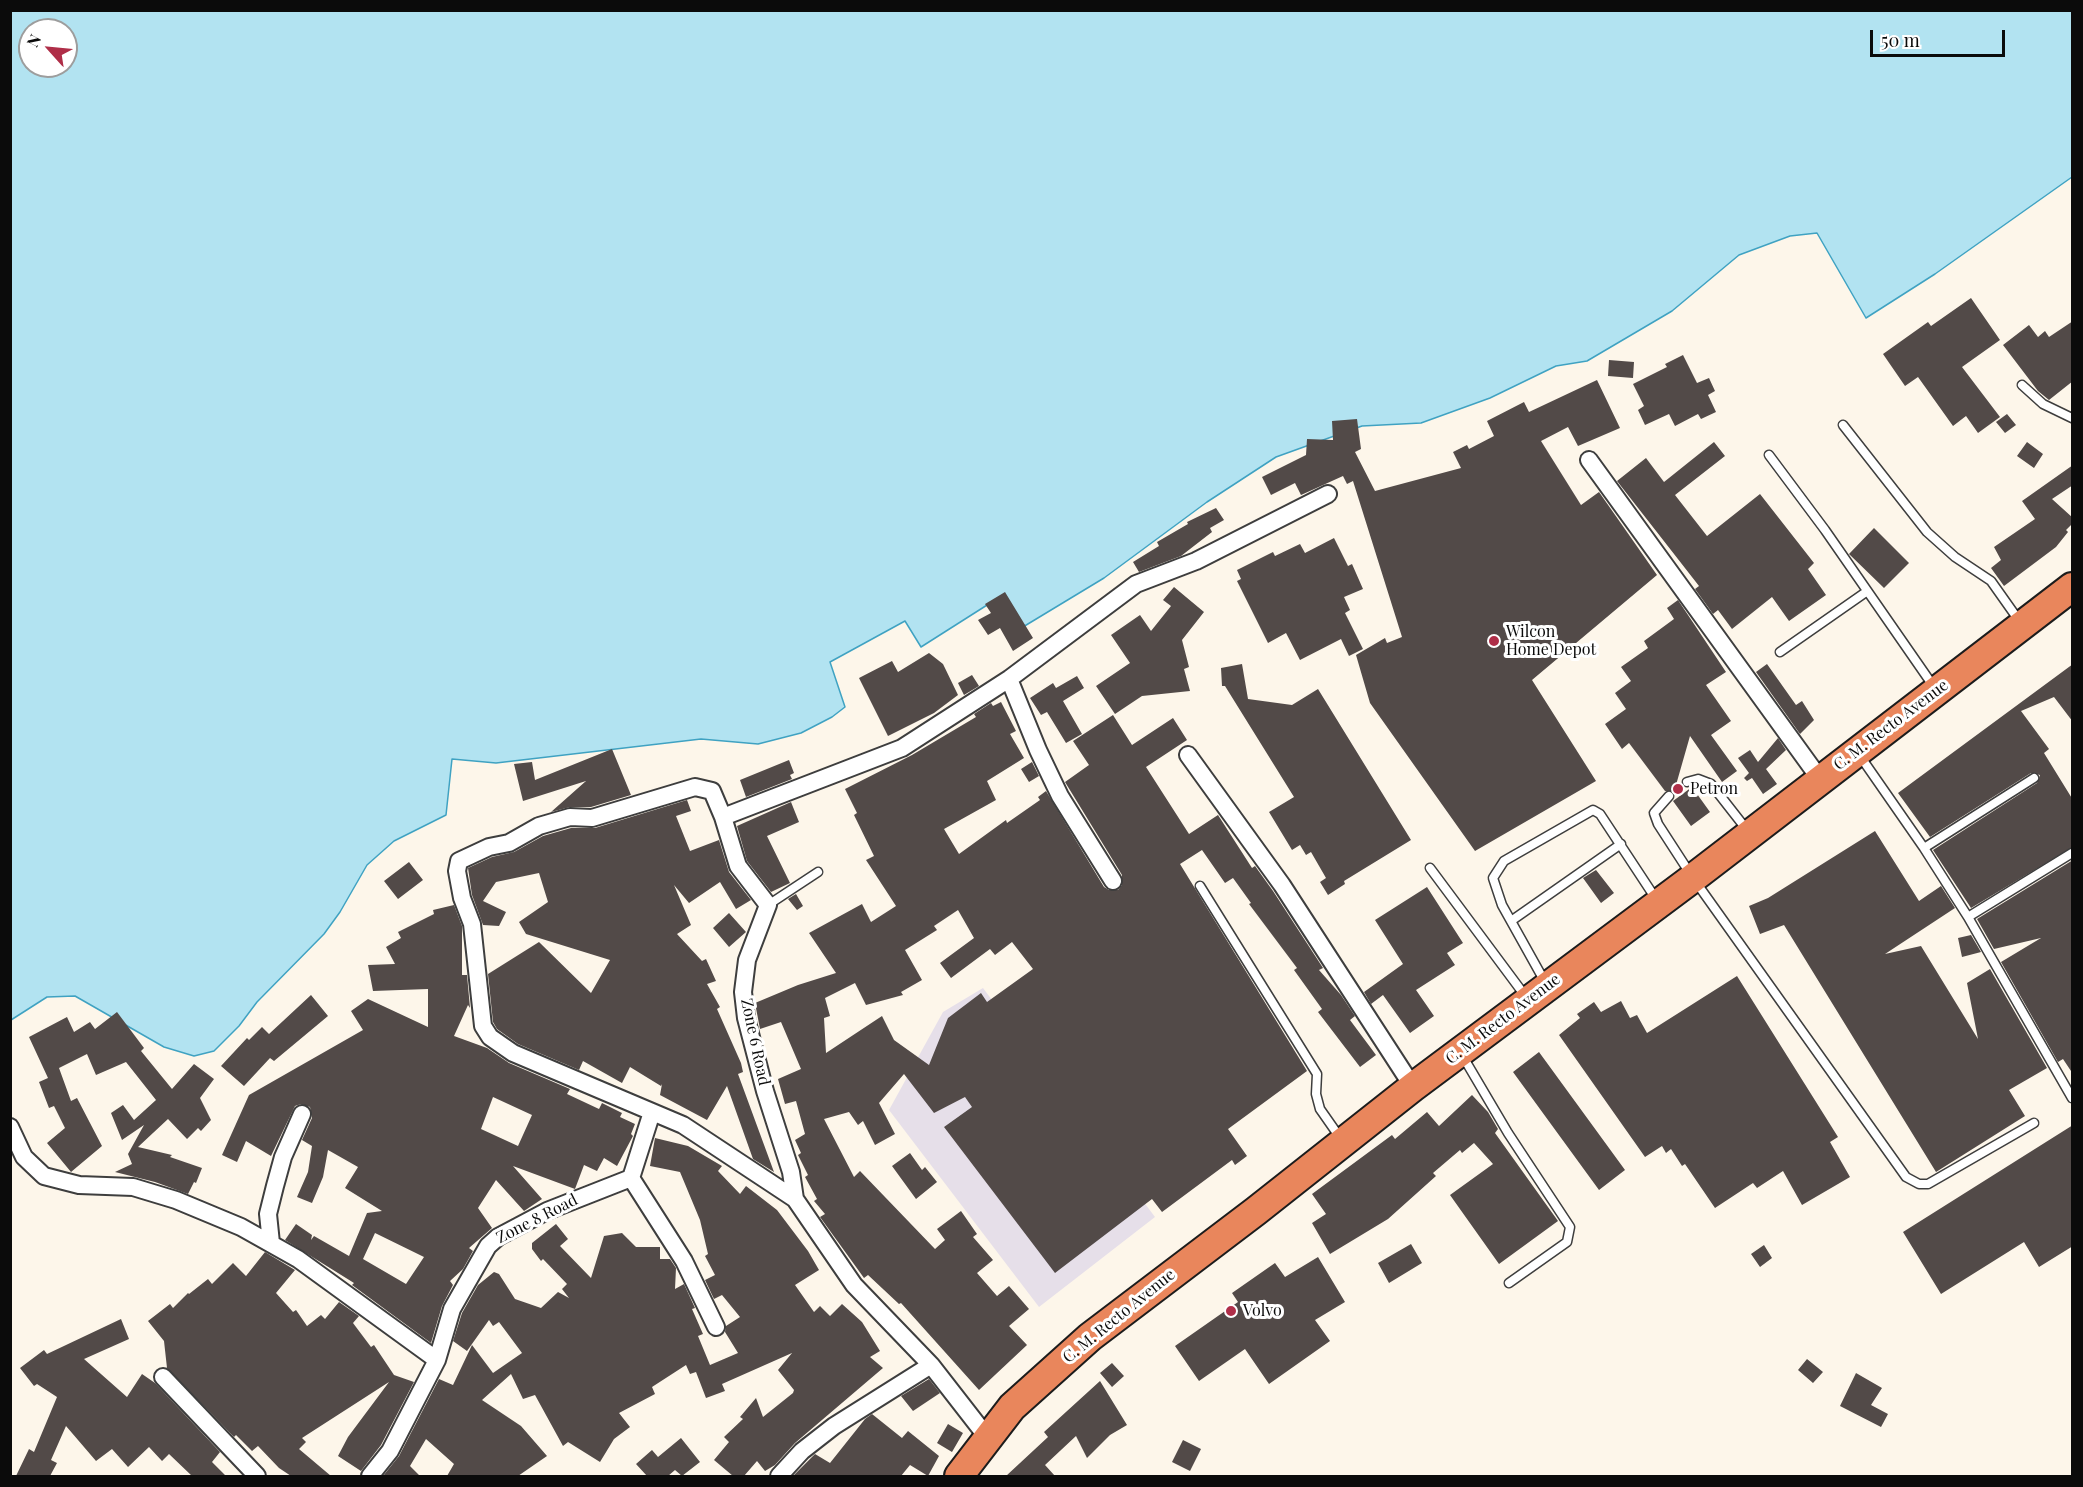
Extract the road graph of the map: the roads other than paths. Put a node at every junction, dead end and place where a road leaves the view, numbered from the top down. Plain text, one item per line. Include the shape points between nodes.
1 (2022, 385) dead end
2 (2073, 418) edge
3 (1843, 425) dead end
4 (1768, 455) dead end
5 (1589, 460) dead end
6 (1328, 494) dead end
7 (2073, 587) edge
8 (1866, 592) junction
9 (2022, 625) junction
10 (1780, 652) dead end
11 (1009, 679) junction
12 (1936, 690) junction
13 (1856, 751) junction
14 (1188, 755) dead end
15 (1820, 778) junction
16 (2034, 778) dead end
17 (1687, 782) dead end
18 (1669, 796) dead end
19 (723, 817) junction
20 (1750, 833) junction
21 (1621, 844) junction
22 (1924, 848) junction
23 (2073, 853) edge
24 (1430, 868) dead end
25 (818, 872) dead end
26 (1693, 878) junction
27 (1113, 881) dead end
28 (1200, 886) dead end
29 (1658, 903) junction
30 (768, 904) junction
31 (1968, 917) junction
32 (1511, 921) junction
33 (1537, 992) junction
34 (1460, 1052) junction
35 (1413, 1087) junction
36 (2073, 1098) edge
37 (652, 1112) junction
38 (302, 1114) dead end
39 (2034, 1124) dead end
40 (10, 1127) edge
41 (1343, 1143) junction
42 (631, 1178) junction
43 (795, 1199) junction
44 (271, 1242) junction
45 (1509, 1283) dead end
46 (716, 1327) dead end
47 (437, 1360) junction
48 (931, 1365) junction
49 (163, 1377) dead end
50 (987, 1437) junction
51 (257, 1476) edge
52 (370, 1476) edge
53 (779, 1476) edge
54 (959, 1476) edge

1 - 2 lane via 2043,404
3 - 9 lane via 1927,532 1954,557 1991,581
4 - 8 lane
5 - 15 street
6 - 11 street via 1196,561 1136,584
7 - 9 highway, C. M. Recto Avenue
8 - 10 lane
8 - 12 lane
9 - 12 highway, C. M. Recto Avenue
11 - 19 street via 902,748
11 - 27 street via 1060,796
12 - 13 highway, C. M. Recto Avenue
13 - 15 highway, C. M. Recto Avenue
13 - 22 lane
14 - 35 street via 1282,885
15 - 20 highway, C. M. Recto Avenue
16 - 22 lane
17 - 20 lane via 1711,784
18 - 26 lane via 1654,813
19 - 30 street via 738,866
19 - 37 street via 712,791 695,787 592,818 570,818 539,826 509,843 489,847 459,861 462,898 472,924 483,1026 490,1037 529,1061
20 - 26 highway, C. M. Recto Avenue
21 - 29 lane
21 - 32 lane
21 - 32 lane via 1593,810 1504,861 1493,878
22 - 31 lane
23 - 31 lane
24 - 33 lane
25 - 30 lane
26 - 29 highway, C. M. Recto Avenue
26 - 39 lane via 1906,1177 1928,1184
28 - 41 lane via 1317,1074 1320,1109
29 - 33 highway, C. M. Recto Avenue
30 - 43 street, Zone 6 Road via 747,960 743,992 749,1029 791,1172
31 - 36 lane
32 - 33 lane
33 - 34 highway, C. M. Recto Avenue
34 - 35 highway, C. M. Recto Avenue
34 - 45 lane via 1570,1227 1567,1242
35 - 41 highway, C. M. Recto Avenue
37 - 42 street
37 - 43 street via 722,1148
38 - 44 street via 283,1157 268,1214
40 - 44 street via 24,1157 44,1176 79,1185 133,1187 176,1200
41 - 50 highway, C. M. Recto Avenue via 1090,1337 1011,1407
42 - 46 street via 684,1261
42 - 47 street, Zone 8 Road via 547,1211 488,1246 452,1309
43 - 48 street, Zone 6 Road via 854,1285
44 - 47 street
47 - 52 street, Zone 8 Road via 390,1451
48 - 50 street, Zone 6 Road
48 - 53 street via 834,1426 802,1451
49 - 51 street
50 - 54 highway, C. M. Recto Avenue

